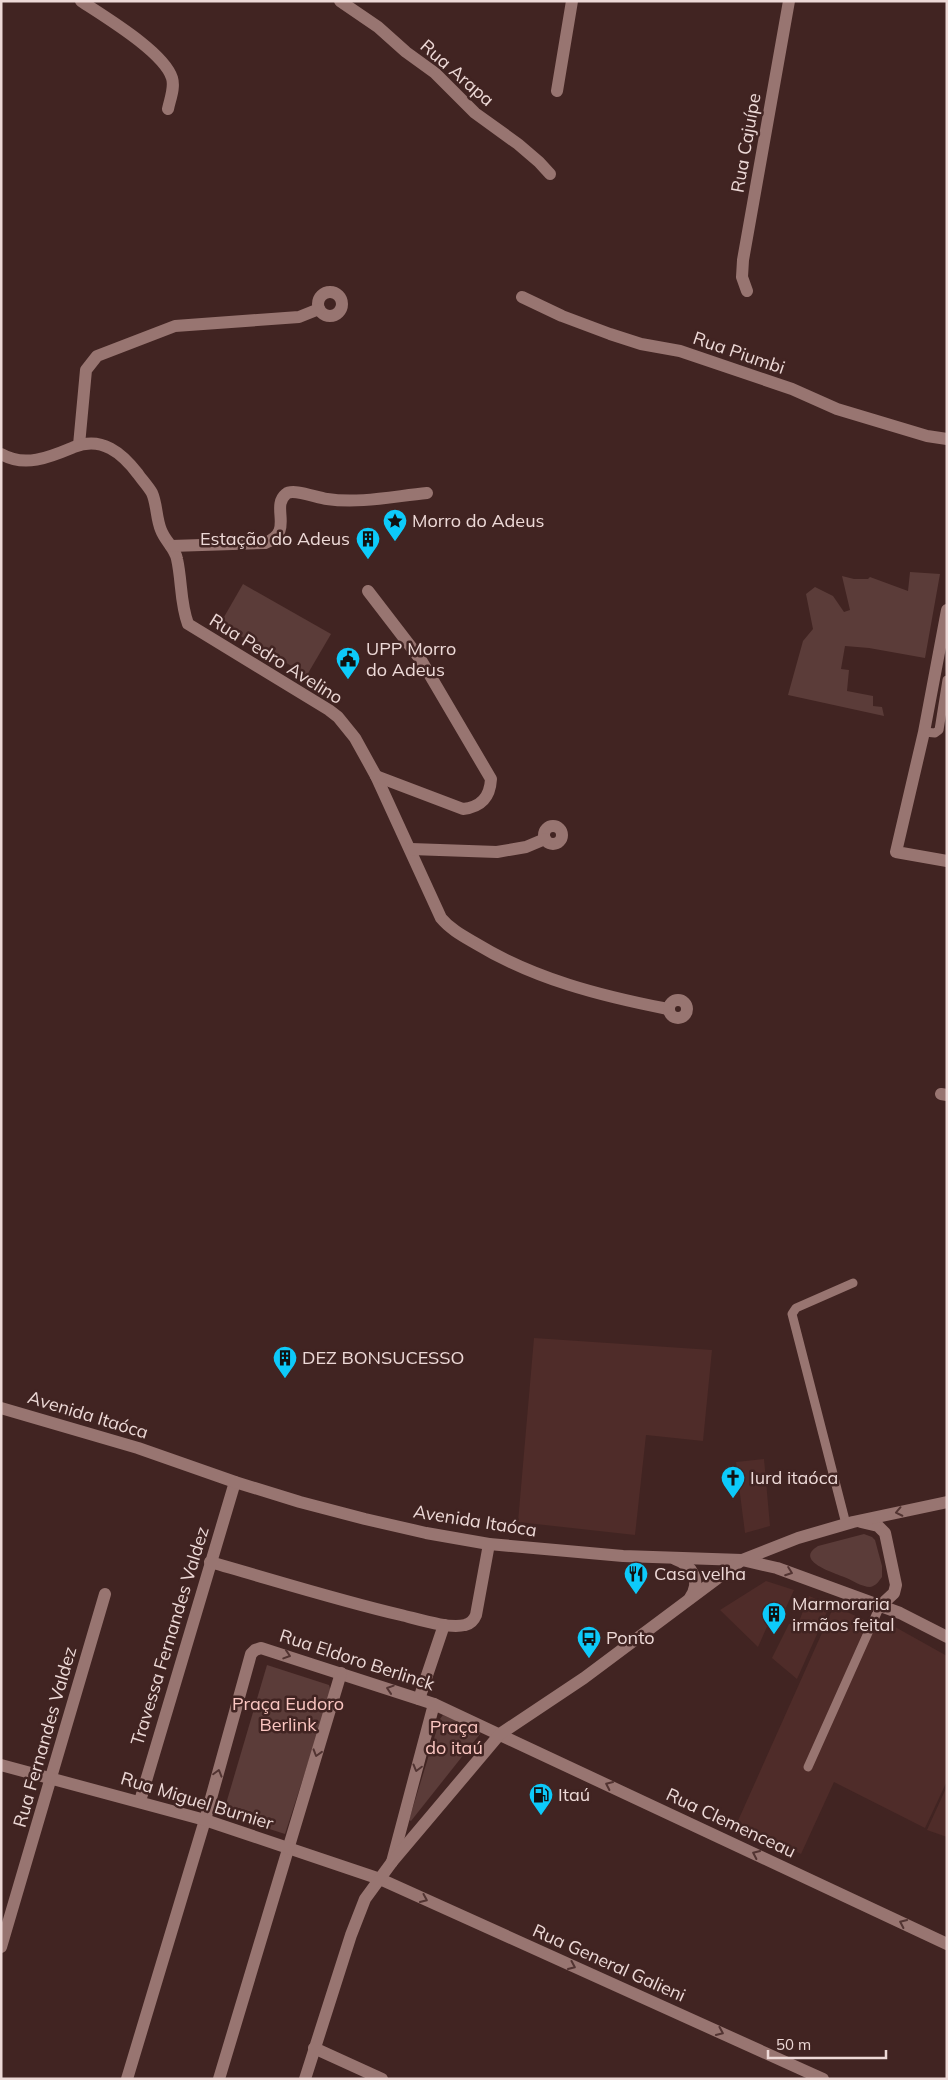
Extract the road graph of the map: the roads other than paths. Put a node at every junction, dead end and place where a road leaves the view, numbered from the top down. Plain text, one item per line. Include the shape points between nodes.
1 (81, 1) edge
2 (340, 1) edge
3 (572, 1) edge
4 (789, 1) edge
5 (557, 91) dead end
6 (168, 108) dead end
7 (550, 174) dead end
8 (747, 291) dead end
9 (522, 296) dead end
10 (319, 309) dead end
11 (947, 439) edge
12 (79, 445) junction
13 (1, 454) edge
14 (427, 493) dead end
15 (171, 546) junction
16 (368, 591) dead end
17 (947, 610) edge
18 (947, 680) edge
19 (924, 732) junction
20 (376, 776) junction
21 (545, 839) dead end
22 (411, 849) junction
23 (947, 860) edge
24 (668, 1009) dead end
25 (853, 1283) dead end
26 (1, 1408) edge
27 (235, 1482) junction
28 (947, 1502) edge
29 (850, 1523) junction
30 (489, 1544) junction
31 (671, 1557) junction
32 (742, 1560) junction
33 (210, 1562) junction
34 (105, 1594) dead end
35 (689, 1599) junction
36 (880, 1606) junction
37 (444, 1625) junction
38 (947, 1637) edge
39 (341, 1673) junction
40 (419, 1699) junction
41 (434, 1704) junction
42 (500, 1734) junction
43 (1, 1765) edge
44 (808, 1767) dead end
45 (51, 1778) junction
46 (140, 1801) junction
47 (205, 1820) junction
48 (289, 1847) junction
49 (392, 1862) junction
50 (380, 1879) junction
51 (947, 1944) edge
52 (1, 1947) edge
53 (314, 2048) junction
54 (127, 2079) edge
55 (219, 2079) edge
56 (305, 2079) edge
57 (382, 2079) edge
58 (824, 2079) edge

1 - 6 street via 156,54 172,79
2 - 7 street, Rua Arapa via 378,27
3 - 5 street
4 - 8 street, Rua Cajuípe via 743,260 742,277
9 - 11 street, Rua Piumbi via 610,334 696,356 792,389 837,409
10 - 12 street via 299,317 175,326 96,356 86,370
12 - 13 street, Rua Pedro Avelino via 26,462
12 - 15 street, Rua Pedro Avelino via 103,445 128,462 152,493 160,529
14 - 15 street via 331,500 293,492 282,498 281,526 273,540 265,543
15 - 20 street, Rua Pedro Avelino via 177,557 188,624 338,717 355,738
16 - 20 street via 421,660 491,779 490,790 484,800 478,806 463,809
17 - 19 street
18 - 19 lane via 939,730
19 - 23 street via 896,852
20 - 22 street, Rua Pedro Avelino
21 - 22 street via 526,847 497,852
22 - 24 street, Rua Pedro Avelino via 441,918 489,952 596,994
25 - 29 lane via 796,1308 792,1314
26 - 27 street, Avenida Itaóca via 138,1448
27 - 30 street, Avenida Itaóca via 365,1520
27 - 33 street, Travessa Fernandes Valdez
28 -> 29 street
29 - 32 street via 798,1538
29 - 36 street via 873,1524 885,1533 896,1586 890,1598
30 - 31 street, Avenida Itaóca
30 - 37 street via 474,1620 465,1625
31 - 32 street, Avenida Itaóca
31 - 35 street via 686,1563 695,1577 695,1589
32 - 35 street
32 -> 36 street, Avenida Itaóca via 777,1568
33 - 37 street via 315,1594
33 - 46 street, Travessa Fernandes Valdez
34 - 45 street, Rua Fernandes Valdez
35 - 42 street via 584,1678
36 - 38 street, Avenida Itaóca
36 - 44 lane
37 - 40 street
40 -> 39 street, Rua Eldoro Berlinck
47 -> 39 street, Rua Eldoro Berlinck via 251,1654 266,1648
39 -> 48 street
40 - 41 street, Rua Eldoro Berlinck
41 - 42 street, Rua Eldoro Berlinck
41 -> 49 street
42 - 49 street
51 -> 42 street, Rua Clemenceau
43 - 45 street, Rua Miguel Burnier
45 - 46 street, Rua Miguel Burnier
45 - 52 street, Rua Fernandes Valdez
46 - 47 street, Rua Miguel Burnier
47 - 48 street, Rua Miguel Burnier
47 - 54 street
48 - 50 street, Rua Miguel Burnier
48 - 55 street
49 - 50 street
50 - 53 street via 357,1918
50 -> 58 street, Rua General Galieni
53 - 56 street
53 - 57 street

